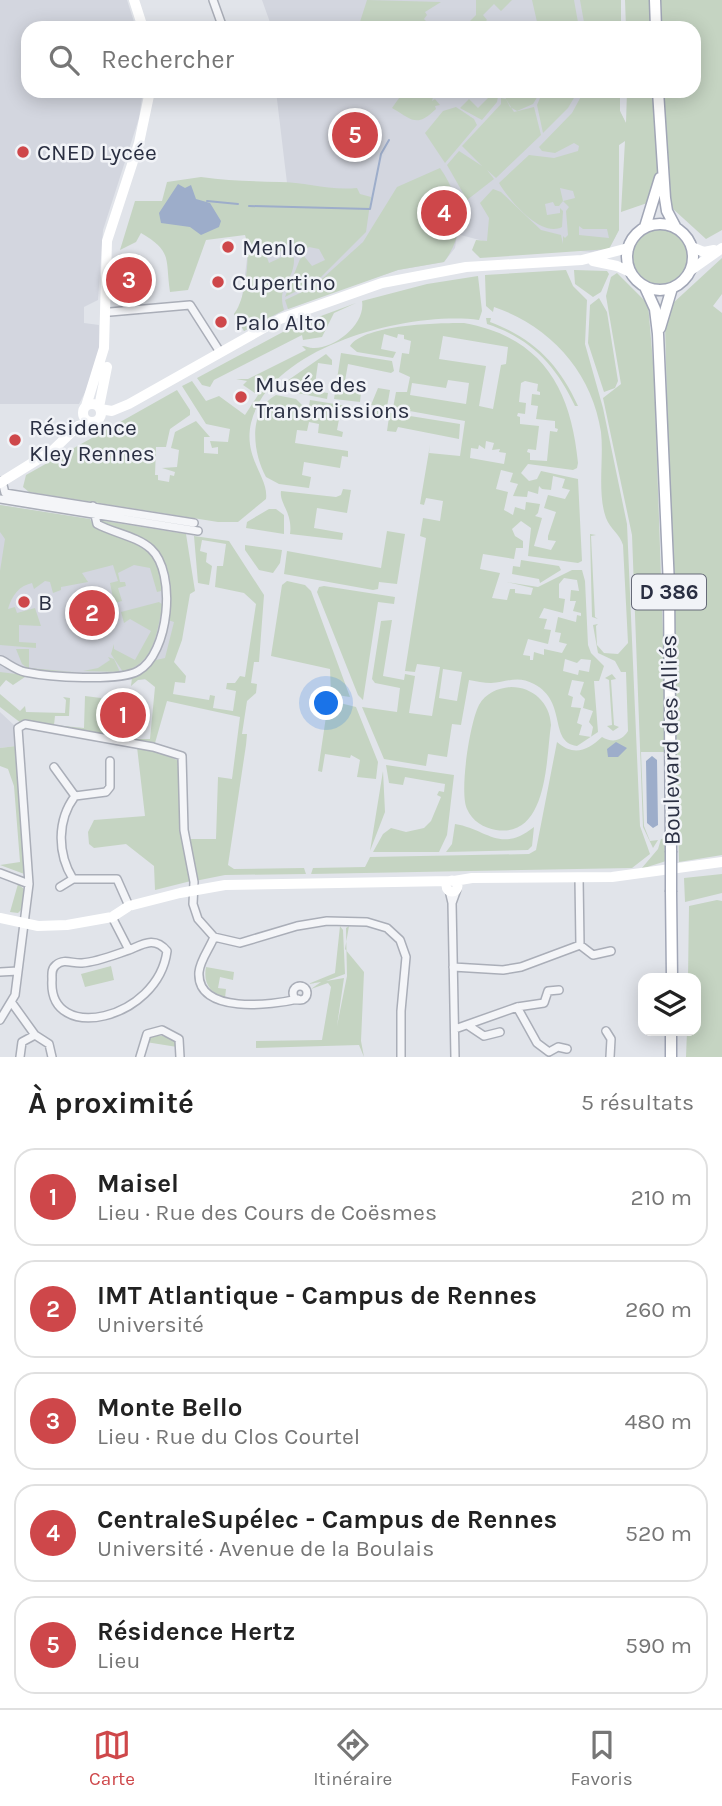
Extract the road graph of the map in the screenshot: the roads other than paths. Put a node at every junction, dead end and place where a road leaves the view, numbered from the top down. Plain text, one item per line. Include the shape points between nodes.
1 (134, 0) edge
2 (213, 0) edge
3 (655, 0) edge
4 (141, 21) edge
5 (220, 21) edge
6 (656, 21) edge
7 (148, 98) edge
8 (658, 98) edge
9 (662, 168) junction
10 (645, 227) junction
11 (676, 228) junction
12 (113, 230) junction
13 (692, 247) junction
14 (628, 248) junction
15 (722, 248) edge
16 (582, 260) junction
17 (691, 270) junction
18 (630, 272) junction
19 (645, 287) junction
20 (673, 288) junction
21 (110, 312) junction
22 (658, 334) junction
23 (220, 352) junction
24 (85, 409) junction
25 (97, 414) junction
26 (2, 484) edge
27 (93, 506) junction
28 (94, 517) junction
29 (1, 660) edge
30 (110, 761) dead end
31 (54, 767) dead end
32 (75, 796) junction
33 (722, 862) edge
34 (0, 873) edge
35 (579, 878) junction
36 (73, 879) junction
37 (29, 884) junction
38 (452, 885) junction
39 (60, 887) dead end
40 (192, 893) junction
41 (129, 906) junction
42 (112, 917) junction
43 (0, 918) edge
44 (24, 924) junction
45 (214, 937) junction
46 (580, 945) junction
47 (129, 950) junction
48 (611, 951) dead end
49 (453, 967) junction
50 (18, 971) junction
51 (0, 972) edge
52 (672, 973) edge
53 (559, 990) dead end
54 (298, 999) dead end
55 (12, 1003) junction
56 (517, 1007) junction
57 (0, 1020) edge
58 (469, 1026) junction
59 (455, 1029) junction
60 (606, 1031) dead end
61 (500, 1032) dead end
62 (35, 1035) junction
63 (671, 1036) edge
64 (566, 1049) dead end
65 (20, 1057) edge
66 (52, 1057) edge
67 (140, 1057) edge
68 (180, 1057) edge
69 (401, 1057) edge
70 (455, 1057) edge
71 (610, 1057) edge
72 (671, 1057) edge

1 - 4 street
2 - 5 street
3 - 6 main road
7 - 12 street
8 - 9 main road
9 - 10 main road
9 - 11 main road via 667,211
10 - 11 main road
10 - 14 main road
11 - 13 main road
12 - 21 street
12 - 24 street via 104,262 104,348
13 - 15 street via 705,251
13 - 17 main road
14 - 16 street
14 - 18 main road
15 - 17 street
16 - 18 street
16 - 23 street via 466,267 382,283 280,319
17 - 20 main road
18 - 19 main road
19 - 20 main road
19 - 22 main road, Boulevard des Alliés / D 386 via 655,309
20 - 22 main road, Boulevard des Alliés / D 386
21 - 23 street via 190,305
21 - 25 street via 107,367
22 - 52 main road, Boulevard des Alliés / D 386, bridge via 669,586
23 - 25 street via 129,404
24 - 25 street via 94,404
24 - 25 street via 85,418
24 - 26 street
25 - 26 street
26 - 27 street
26 - 28 street
27 - 28 street
27 - 28 street via 196,527
28 - 29 street via 99,526 146,546 163,565 167,601 150,661 136,672 115,677 32,673
30 - 32 street via 106,792
31 - 32 street
32 - 36 street via 63,814 62,831 62,853
33 - 35 street via 639,875
34 - 37 street
35 - 38 street
35 - 46 street
36 - 39 street
36 - 41 street via 117,879
37 - 40 street via 18,728 25,724 182,756
37 - 44 street
38 - 40 street via 225,885
38 - 49 street
40 - 41 street
40 - 45 street via 198,919
41 - 42 street
42 - 44 street via 67,925
42 - 47 street
43 - 44 street
44 - 50 street
45 - 54 street via 199,973 212,997 246,1004
45 - 69 street via 240,943 327,921 367,922 387,928 400,940 407,957
46 - 48 street via 593,955
46 - 49 street via 521,967
47 - 47 street via 158,942 167,951 160,974 126,1009 109,1016 84,1017 59,1004 51,989 52,969 57,964 82,963
49 - 59 street
50 - 51 street
50 - 55 street
53 - 56 street via 548,991 544,1003
55 - 57 street
55 - 62 street
56 - 58 street
56 - 64 street via 537,1043 549,1052
58 - 59 street
58 - 61 street via 484,1036
59 - 70 street
60 - 71 street via 611,1039
62 - 65 street via 22,1042
62 - 66 street via 49,1044
63 - 72 main road
67 - 68 street via 144,1038 156,1030 179,1039

